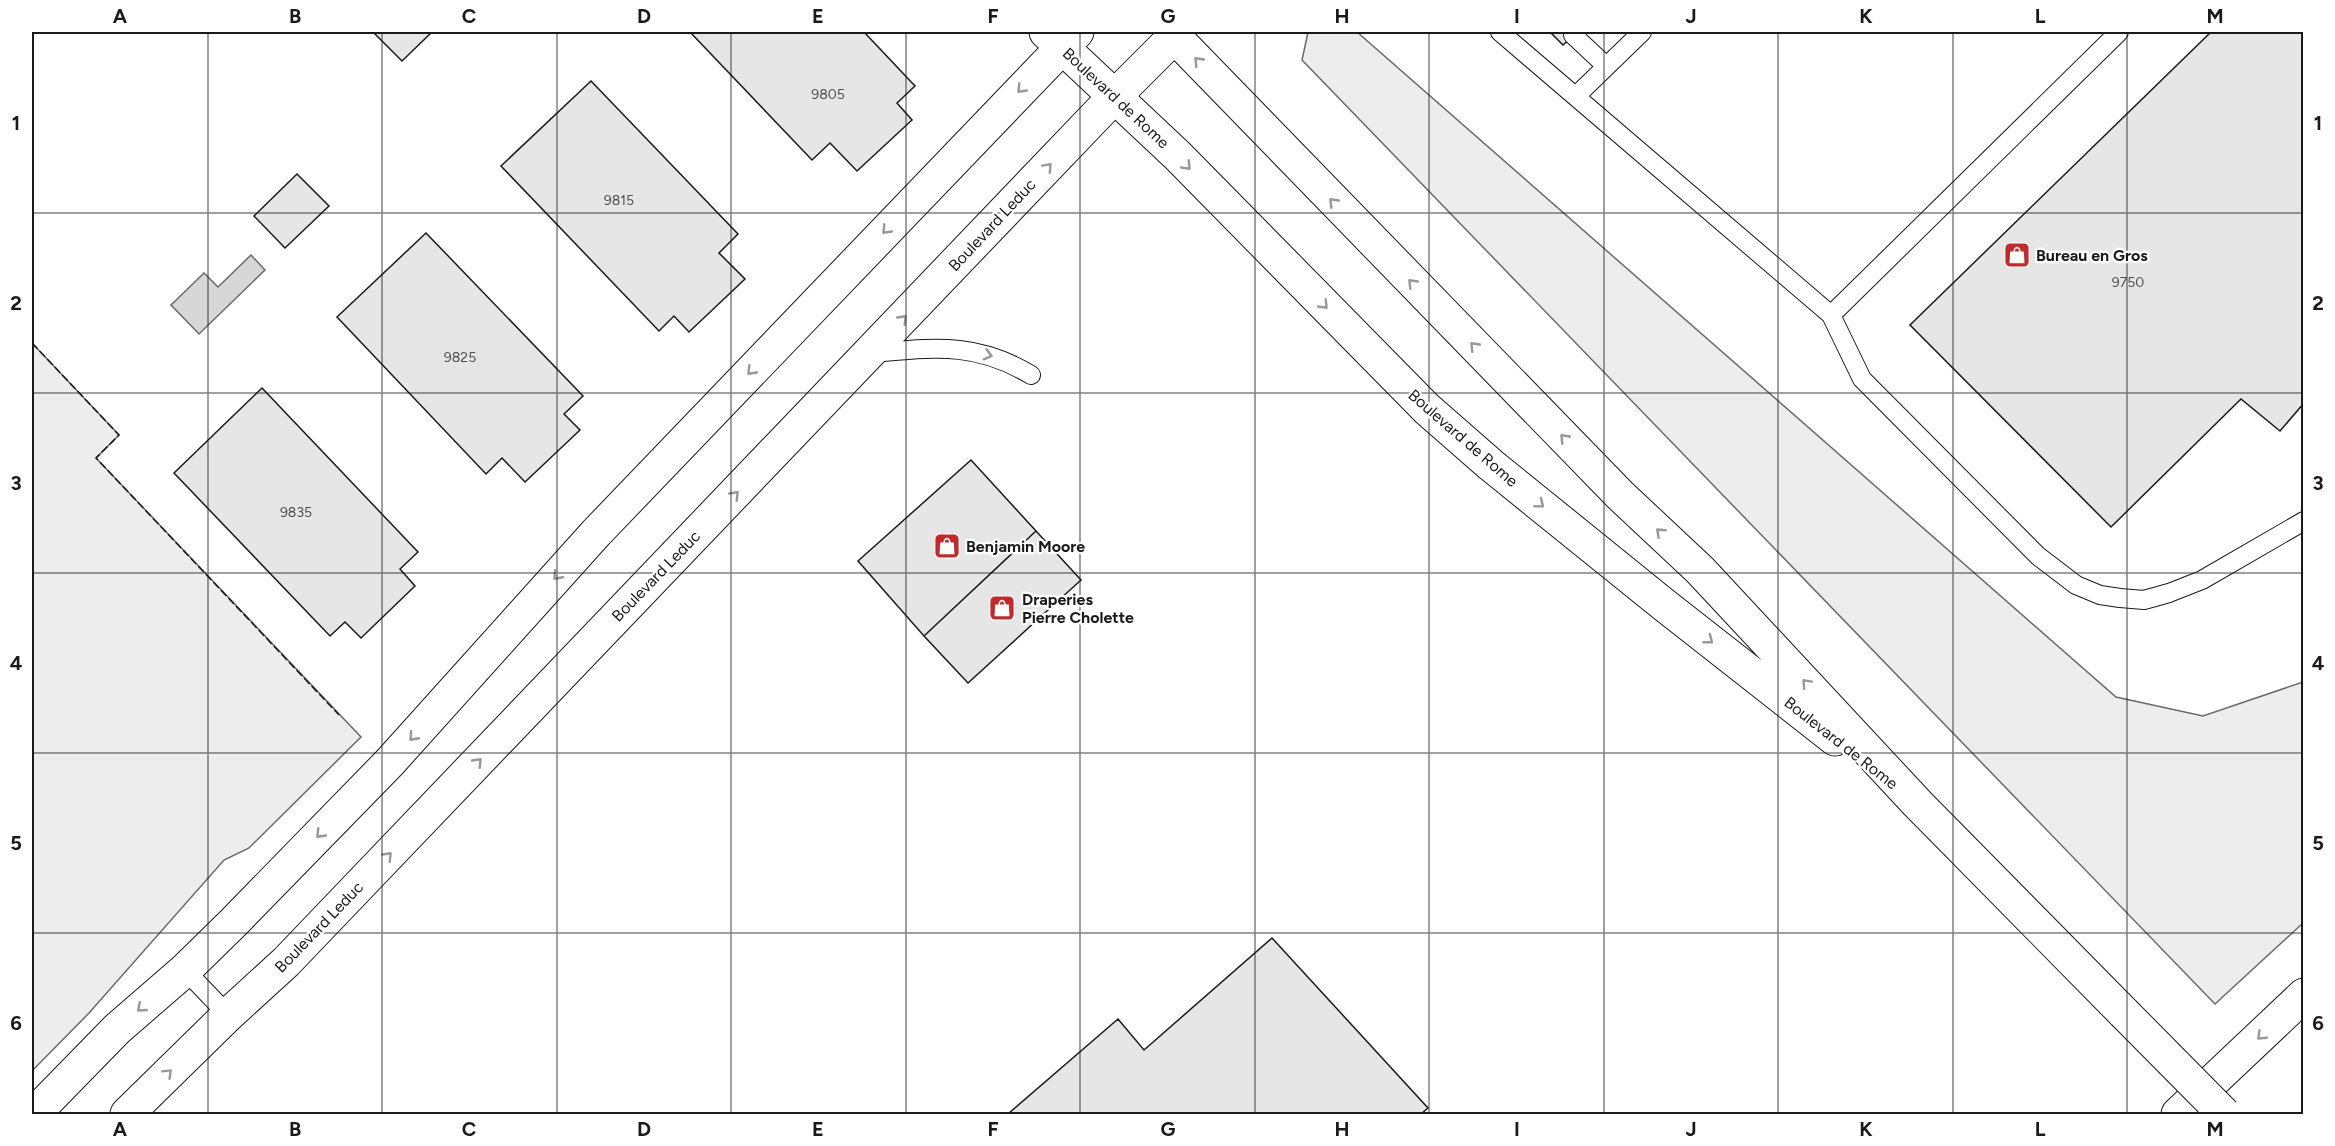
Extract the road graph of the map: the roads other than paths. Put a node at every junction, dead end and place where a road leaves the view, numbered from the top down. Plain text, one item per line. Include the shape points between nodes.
1 (1500, 32) edge
2 (1642, 32) edge
3 (2119, 32) edge
4 (1175, 33) edge
5 (1573, 35) dead end
6 (1062, 37) edge
7 (1606, 66) junction
8 (1115, 96) junction
9 (1576, 96) junction
10 (1831, 315) junction
11 (871, 353) junction
12 (1031, 375) dead end
13 (2304, 521) edge
14 (1917, 803) junction
15 (185, 970) junction
16 (2304, 995) edge
17 (228, 1015) junction
18 (34, 1114) edge
19 (127, 1114) edge
20 (2178, 1114) edge
21 (2224, 1114) edge

1 - 9 lane
2 - 7 lane
3 - 10 lane
4 - 8 main road, Boulevard Leduc
14 -> 4 main road, Boulevard de Rome via 1700,570 1620,495
5 - 7 lane
6 - 8 main road, Boulevard de Rome
6 -> 15 main road via 596,533 390,762
7 - 9 lane
11 -> 8 main road, Boulevard Leduc
8 -> 14 main road, Boulevard de Rome via 1436,417 1663,604
9 - 10 lane
10 - 13 lane via 1862,379 2038,556 2076,585 2120,598 2144,600 2169,593 2202,580
11 -> 12 lane via 961,349 1008,361
17 -> 11 main road, Boulevard Leduc via 286,962
14 - 21 main road, Boulevard de Rome, bridge
15 - 17 lane
15 -> 18 main road via 117,1029
16 -> 20 main road
19 -> 17 main road, Boulevard Leduc

